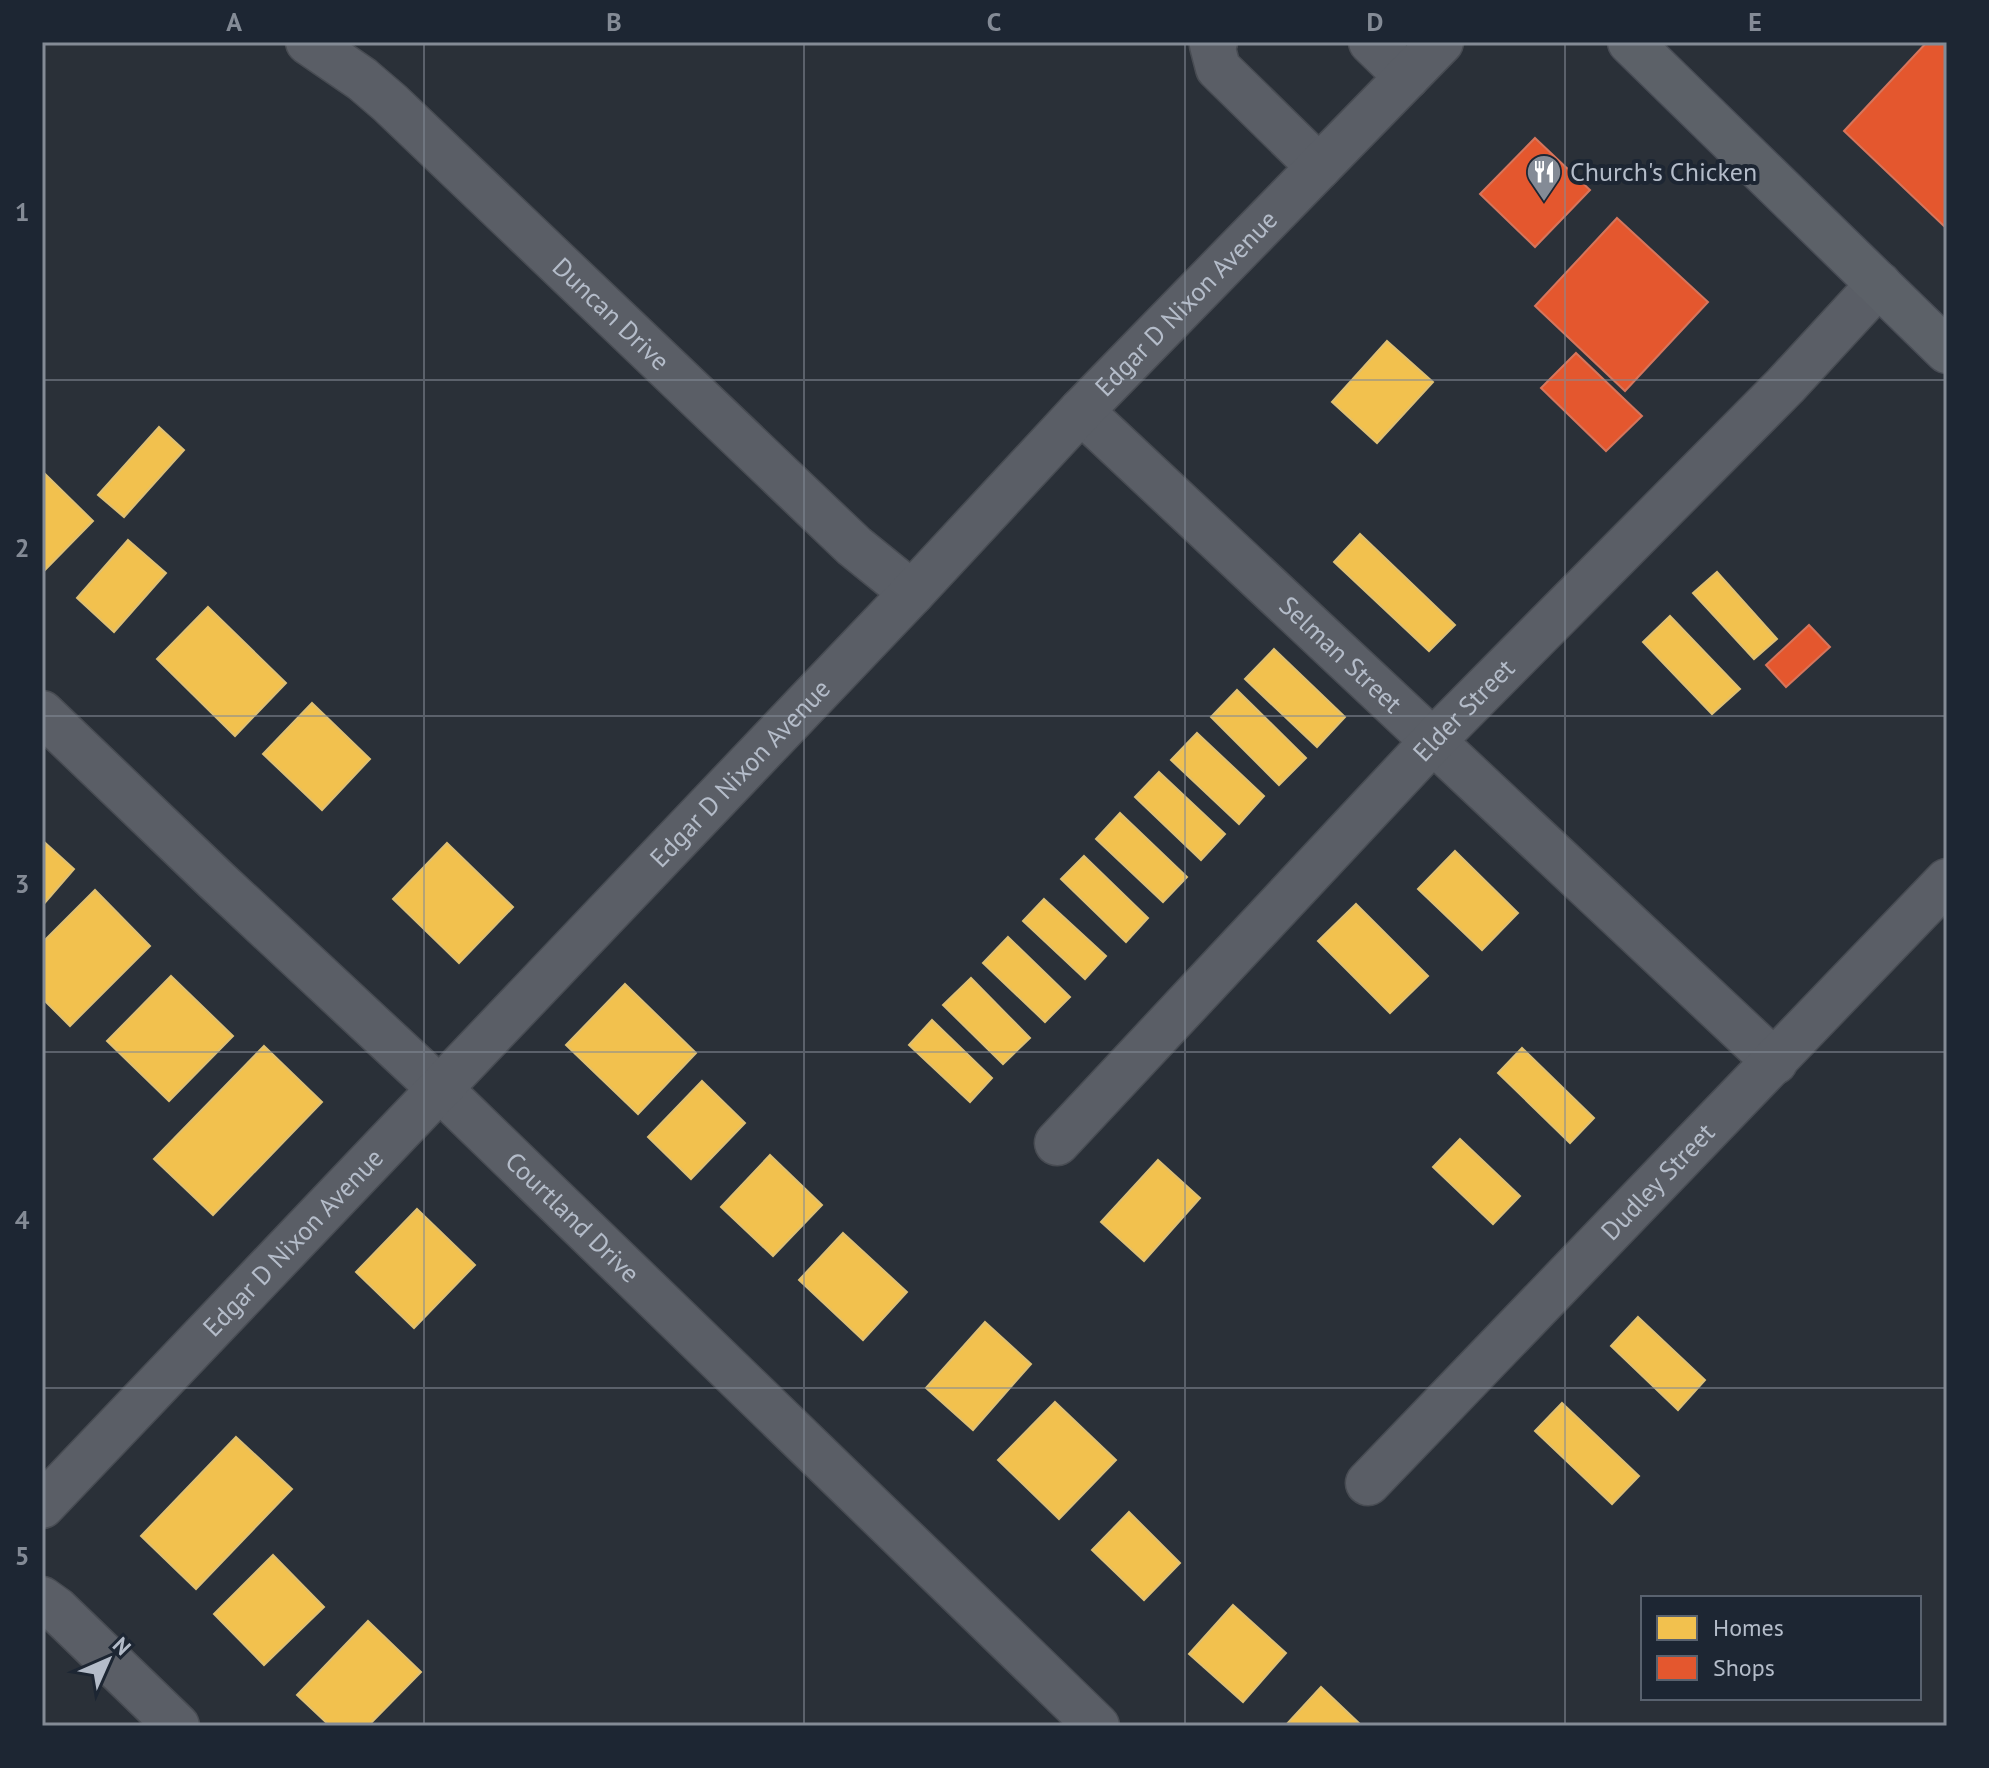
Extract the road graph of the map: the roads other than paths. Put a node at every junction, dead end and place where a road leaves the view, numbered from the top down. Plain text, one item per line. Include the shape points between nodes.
1 (308, 42) edge
2 (1215, 42) edge
3 (1371, 42) edge
4 (1441, 42) edge
5 (1630, 42) edge
6 (1407, 77) junction
7 (1319, 167) junction
8 (1879, 284) junction
9 (1947, 351) edge
10 (1081, 411) junction
11 (912, 593) junction
12 (42, 713) edge
13 (1433, 741) junction
14 (1947, 881) edge
15 (1775, 1062) junction
16 (440, 1089) junction
17 (1057, 1143) dead end
18 (1368, 1483) dead end
19 (42, 1506) edge
20 (42, 1599) edge
21 (177, 1726) edge
22 (1097, 1726) edge

1 - 11 street, Duncan Drive via 390,103 854,546
2 - 7 street via 1218,68
3 - 6 street
4 - 6 street, Edgar D Nixon Avenue
5 - 8 main road
6 - 7 street, Edgar D Nixon Avenue
7 - 10 street, Edgar D Nixon Avenue
8 - 9 main road
8 - 13 street, Elder Street
10 - 11 street, Edgar D Nixon Avenue
10 - 13 street, Selman Street
11 - 16 street, Edgar D Nixon Avenue
12 - 16 street, Courtland Drive
13 - 15 street, Selman Street
13 - 17 street, Elder Street
14 - 15 street, Dudley Street
15 - 18 street, Dudley Street
16 - 19 street, Edgar D Nixon Avenue
16 - 22 street, Courtland Drive
20 - 21 street

